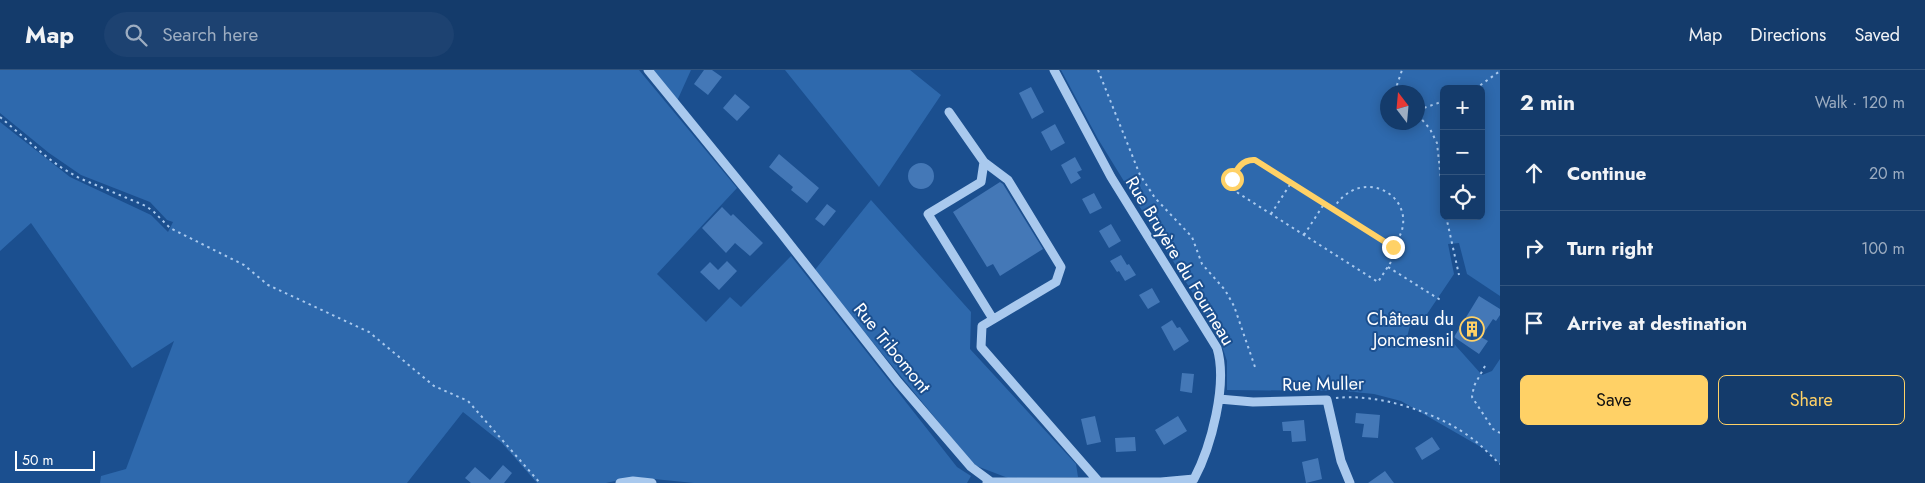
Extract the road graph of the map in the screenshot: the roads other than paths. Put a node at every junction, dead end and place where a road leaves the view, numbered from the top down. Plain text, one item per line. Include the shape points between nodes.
1 (648, 70) edge
2 (1054, 70) edge
3 (949, 112) dead end
4 (984, 162) junction
5 (993, 319) junction
6 (1218, 399) junction
7 (1194, 481) edge
8 (987, 482) edge
9 (1099, 482) junction
10 (620, 483) edge
11 (652, 483) edge
12 (1350, 483) edge

1 - 8 street, Rue Tribomont via 898,382
2 - 6 street, Rue Bruyère du Fourneau via 1111,177 1217,348 1221,373
3 - 4 street
4 - 5 street via 981,182 928,214
4 - 5 street via 1008,180 1061,267 1056,282
5 - 9 street via 982,326 981,348
6 - 7 street, Rue Bruyère du Fourneau via 1202,463
6 - 12 street, Rue Muller via 1253,402 1327,400 1341,461
7 - 9 street, Rue Tribomont
8 - 9 street, Rue Tribomont
10 - 11 street

